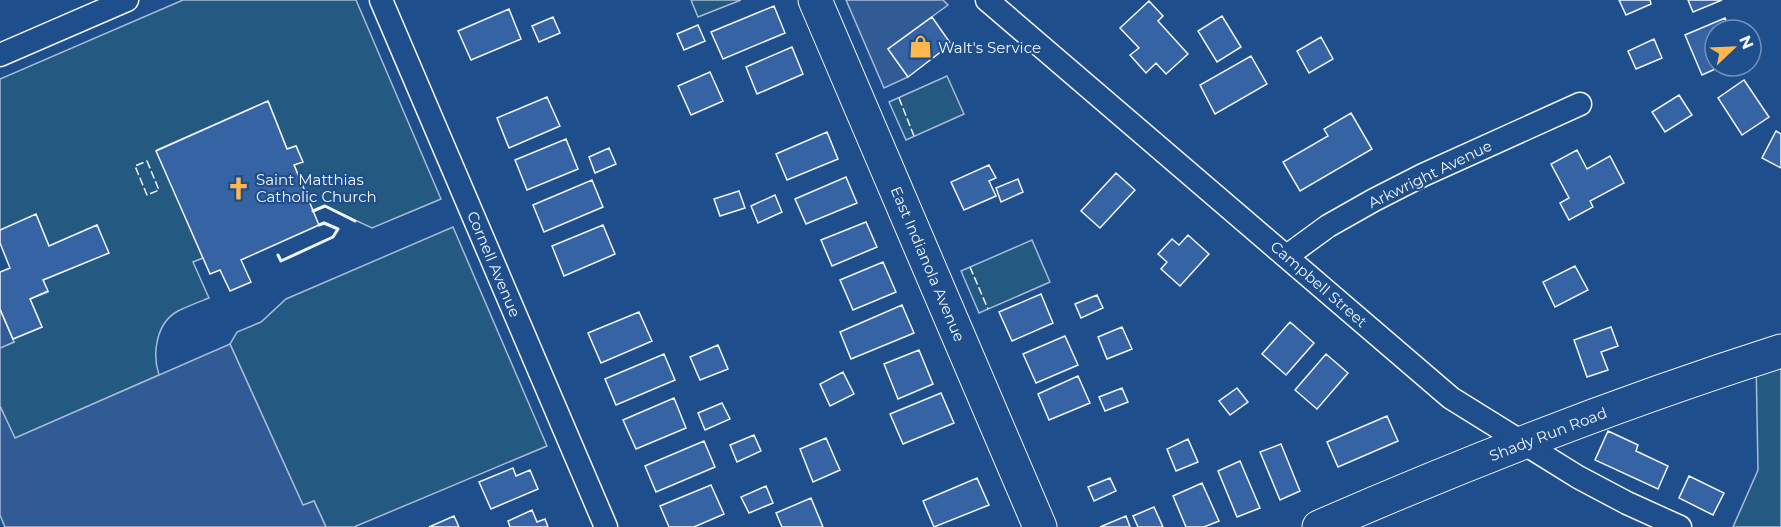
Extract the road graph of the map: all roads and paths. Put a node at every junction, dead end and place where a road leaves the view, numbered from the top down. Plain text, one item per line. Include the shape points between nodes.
1 (127, 0) edge
2 (381, 0) edge
3 (815, 0) edge
4 (987, 0) edge
5 (0, 55) edge
6 (1580, 104) dead end
7 (1287, 256) junction
8 (1781, 351) edge
9 (1524, 443) junction
10 (606, 527) edge
11 (1040, 527) edge
12 (1319, 527) edge
13 (1680, 527) edge

1 - 5 street
2 - 10 street, Cornell Avenue
3 - 11 street, East Indianola Avenue
4 - 7 street, Campbell Street
6 - 7 street, Arkwright Avenue via 1374,200 1328,226
7 - 9 street, Campbell Street via 1451,398
8 - 9 street, Shady Run Road via 1703,375
9 - 12 street, Shady Run Road
9 - 13 street, Campbell Street via 1578,477

